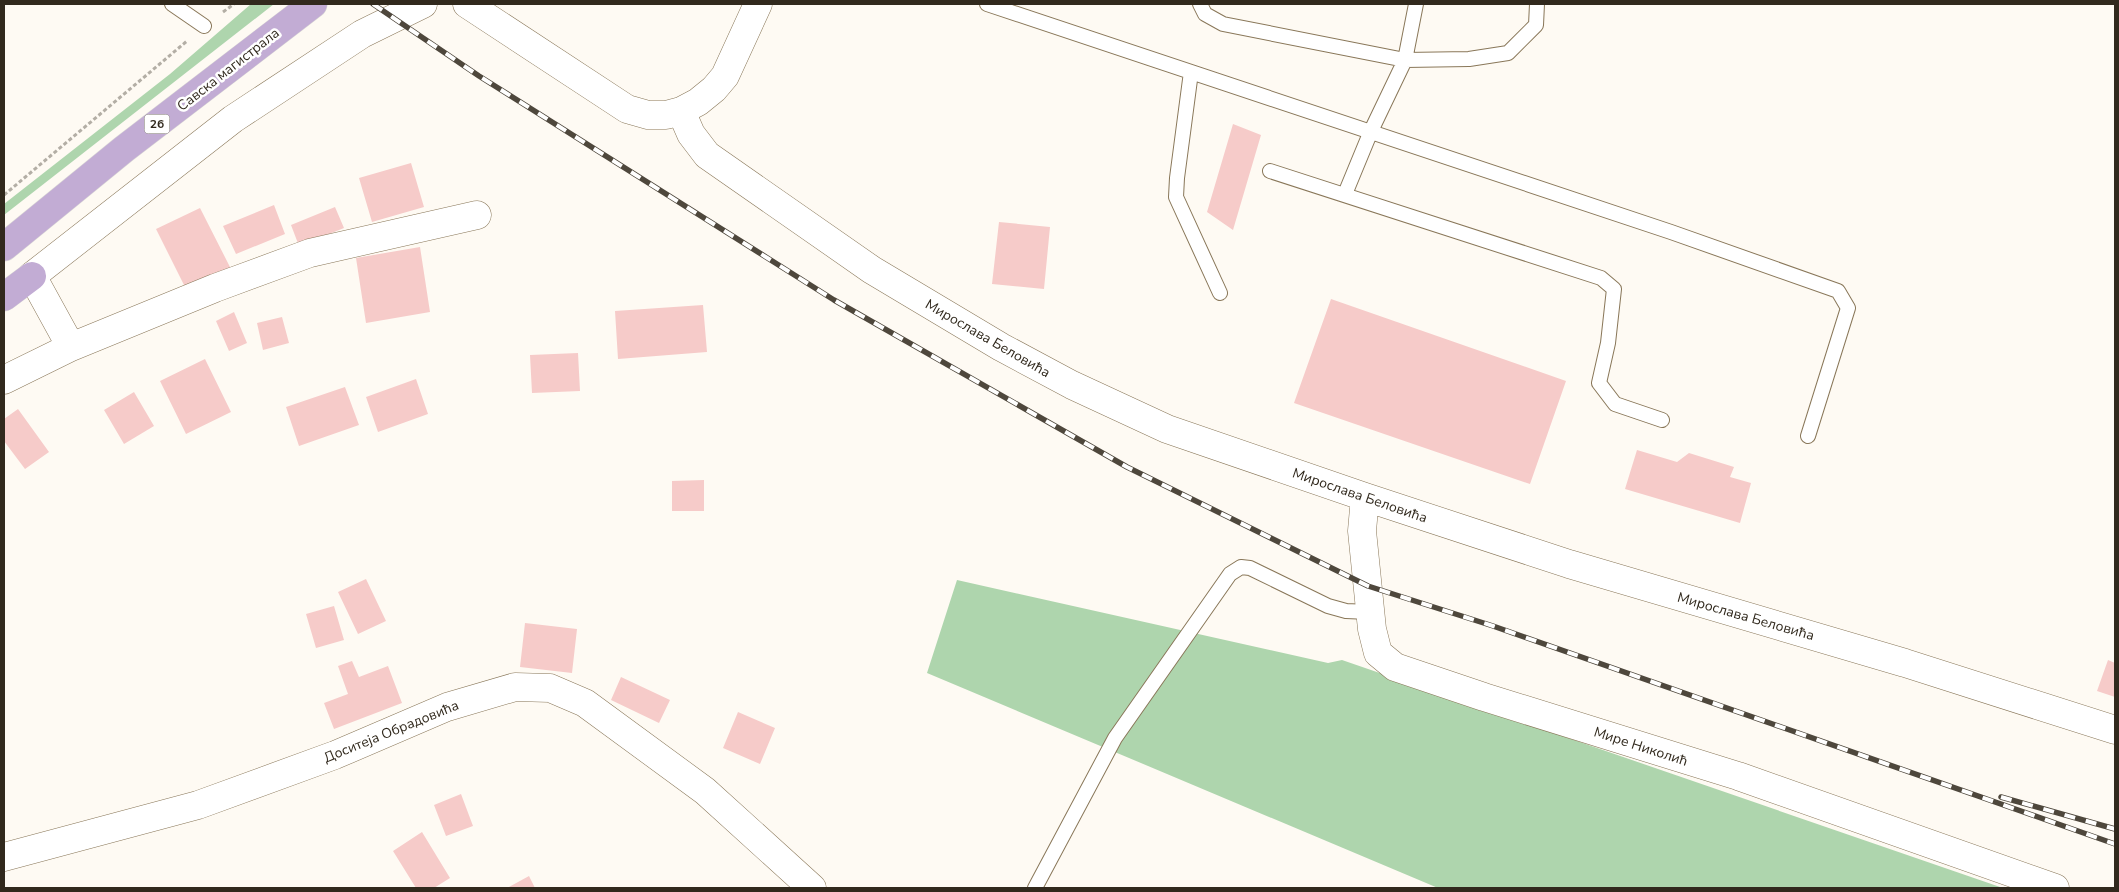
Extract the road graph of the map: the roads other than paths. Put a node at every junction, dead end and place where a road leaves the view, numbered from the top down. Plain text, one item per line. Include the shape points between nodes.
1 (172, 4) edge
2 (312, 4) edge
3 (423, 4) edge
4 (468, 4) edge
5 (758, 4) edge
6 (987, 4) edge
7 (1200, 4) edge
8 (1416, 4) edge
9 (1537, 4) edge
10 (204, 26) road end
11 (1405, 60) junction
12 (1190, 72) junction
13 (681, 112) junction
14 (1370, 132) junction
15 (1270, 171) dead end
16 (1345, 194) junction
17 (477, 215) dead end
18 (4, 247) edge
19 (32, 276) junction
20 (1220, 293) dead end
21 (4, 298) edge
22 (71, 347) junction
23 (4, 380) edge
24 (1662, 420) dead end
25 (1808, 436) dead end
26 (1365, 497) junction
27 (1369, 612) junction
28 (2115, 730) edge
29 (4, 857) edge
30 (812, 888) edge
31 (1035, 888) edge
32 (2055, 888) edge

1 - 10 lane
2 - 18 main road, Савска магистрала / 26 via 124,149
3 - 19 street via 362,34 233,119
4 - 13 street via 627,109 648,115 666,116
5 - 13 street via 725,76 714,89
6 - 12 lane
7 - 11 lane via 1205,14 1224,24
8 - 11 lane
9 - 11 lane via 1536,25 1508,53 1469,59
11 - 14 lane
12 - 14 lane
12 - 20 lane via 1176,197
13 - 26 street, Мирослава Беловића via 691,134 707,155 872,270 1001,348 1072,385 1167,428
14 - 16 lane
14 - 25 lane via 1838,291 1848,308
15 - 16 lane
16 - 24 lane via 1601,278 1614,289 1608,343 1599,383 1615,404
17 - 22 street via 310,253
19 - 21 main road
19 - 22 street
22 - 23 street
26 - 27 street, Мире Николић via 1362,531
26 - 28 street, Мирослава Беловића via 1569,564 1905,663
27 - 31 lane via 1328,606 1250,568 1241,567 1230,574 1115,738
27 - 32 street, Мире Николић via 1378,652 1395,667 1738,776
29 - 30 street, Доситеја Обрадовића via 198,805 335,755 447,707 515,687 550,688 585,703 705,791

